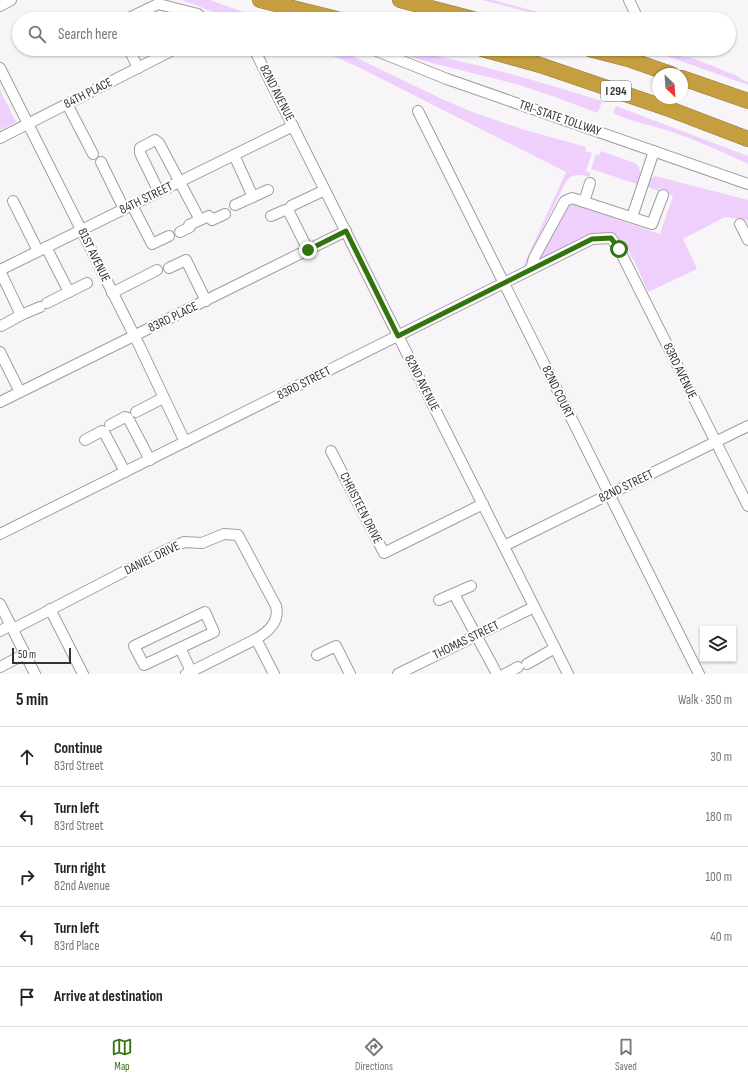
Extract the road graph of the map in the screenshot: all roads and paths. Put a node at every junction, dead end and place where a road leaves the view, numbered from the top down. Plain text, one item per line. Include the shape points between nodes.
1 (12, 0) edge
2 (260, 0) edge
3 (400, 0) edge
4 (629, 0) edge
5 (0, 6) edge
6 (285, 7) junction
7 (185, 11) joint
8 (141, 12) edge
9 (189, 12) edge
10 (295, 12) edge
11 (307, 12) edge
12 (446, 12) edge
13 (635, 12) edge
14 (132, 56) edge
15 (161, 56) edge
16 (258, 56) edge
17 (390, 56) edge
18 (507, 56) edge
19 (616, 56) edge
20 (0, 68) edge
21 (138, 68) junction
22 (654, 68) edge
23 (688, 80) edge
24 (748, 101) edge
25 (67, 104) junction
26 (418, 110) dead end
27 (27, 124) junction
28 (293, 126) junction
29 (0, 138) edge
30 (748, 139) edge
31 (654, 151) junction
32 (93, 154) dead end
33 (234, 155) junction
34 (101, 162) dead end
35 (180, 182) junction
36 (590, 183) dead end
37 (748, 184) edge
38 (268, 190) dead end
39 (325, 190) junction
40 (159, 192) junction
41 (663, 195) dead end
42 (253, 197) junction
43 (13, 201) dead end
44 (584, 202) junction
45 (235, 205) dead end
46 (291, 206) dead end
47 (128, 207) junction
48 (225, 214) dead end
49 (271, 216) dead end
50 (632, 217) junction
51 (200, 220) junction
52 (740, 224) dead end
53 (82, 230) junction
54 (346, 231) junction
55 (180, 232) dead end
56 (169, 236) dead end
57 (611, 238) joint
58 (748, 240) edge
59 (42, 249) junction
60 (308, 250) junction
61 (169, 268) dead end
62 (532, 269) junction
63 (157, 270) dead end
64 (0, 271) edge
65 (88, 283) dead end
66 (504, 283) junction
67 (69, 292) junction
68 (112, 293) junction
69 (206, 301) junction
70 (21, 315) junction
71 (1, 326) edge
72 (134, 336) junction
73 (398, 336) junction
74 (0, 352) edge
75 (20, 392) junction
76 (163, 398) junction
77 (0, 402) edge
78 (136, 412) dead end
79 (110, 425) dead end
80 (748, 426) edge
81 (85, 440) dead end
82 (185, 442) junction
83 (715, 442) junction
84 (331, 450) dead end
85 (150, 460) junction
86 (125, 472) junction
87 (609, 494) junction
88 (482, 504) junction
89 (748, 506) edge
90 (0, 534) edge
91 (504, 546) junction
92 (471, 586) dead end
93 (454, 594) junction
94 (439, 600) dead end
95 (0, 604) edge
96 (534, 606) junction
97 (50, 609) junction
98 (12, 627) junction
99 (0, 631) edge
100 (476, 635) junction
101 (256, 639) junction
102 (180, 648) junction
103 (555, 648) junction
104 (25, 654) junction
105 (317, 655) dead end
106 (3, 669) edge
107 (189, 673) edge
108 (35, 674) edge
109 (83, 674) edge
110 (274, 674) edge
111 (350, 674) edge
112 (398, 674) edge
113 (497, 674) edge
114 (504, 674) edge
115 (568, 674) edge
116 (699, 674) edge

1 - 5 street
2 - 6 highway
3 - 12 highway
4 - 13 street
6 - 10 street
6 - 11 highway
7 - 8 street via 158,4
7 - 9 street
14 - 21 street
15 - 21 street, 84TH PLACE
16 - 28 street, 82ND AVENUE
17 - 31 street, TRI-STATE TOLLWAY
18 - 30 highway, I 294 via 672,110
19 - 22 highway
20 - 27 street, 81ST AVENUE
21 - 25 street, 84TH PLACE
23 - 24 highway
25 - 27 street, 84TH PLACE
25 - 32 street
26 - 66 street, 82ND COURT
27 - 29 street, 84TH PLACE
27 - 53 street, 81ST AVENUE
28 - 33 street, 84TH STREET
28 - 39 street, 82ND AVENUE
31 - 37 street, TRI-STATE TOLLWAY
31 - 50 street
33 - 35 street, 84TH STREET
33 - 42 street
34 - 47 street
35 - 40 street, 84TH STREET
35 - 40 street via 155,140 140,148 140,153
35 - 51 street
36 - 44 street
38 - 42 street
39 - 46 street
39 - 54 street, 82ND AVENUE
40 - 47 street, 84TH STREET
41 - 50 street via 652,224
42 - 45 street
43 - 59 street
44 - 50 street
44 - 62 street via 572,198 564,201 534,258
47 - 53 street, 84TH STREET
47 - 56 street via 152,244
48 - 51 street via 212,220 209,216
49 - 60 street via 285,210 289,212
51 - 55 street
52 - 58 street
53 - 59 street, 84TH STREET
53 - 68 street, 81ST AVENUE
54 - 60 street, 83RD PLACE
54 - 73 street, 82ND AVENUE
57 - 62 street, 83RD STREET via 592,239
57 - 83 street, 83RD AVENUE via 619,249
59 - 64 street, 84TH STREET
59 - 67 street
60 - 69 street, 83RD PLACE
61 - 69 street via 186,260
62 - 66 street, 83RD STREET
63 - 68 street
64 - 70 street
65 - 67 street
66 - 73 street, 83RD STREET
66 - 87 street, 82ND COURT
67 - 70 street
68 - 72 street, 81ST AVENUE
69 - 72 street, 83RD PLACE
70 - 71 street
72 - 75 street, 83RD PLACE
72 - 76 street, 81ST AVENUE
73 - 82 street, 83RD STREET
73 - 88 street, 82ND AVENUE
74 - 75 street
75 - 77 street, 83RD PLACE
76 - 78 street
76 - 82 street, 81ST AVENUE
79 - 85 street via 125,417 128,418
80 - 83 street, 82ND STREET
81 - 86 street via 104,432
82 - 85 street, 83RD STREET
83 - 87 street, 82ND STREET
83 - 89 street, 83RD AVENUE
84 - 88 street, CHRISTEEN DRIVE via 384,554
85 - 86 street, 83RD STREET
86 - 90 street, 83RD STREET
87 - 91 street, 82ND STREET
87 - 116 street, 82ND COURT
88 - 91 street, 82ND AVENUE
91 - 96 street, 82ND AVENUE
92 - 93 street
93 - 94 street
93 - 100 street
95 - 98 street
96 - 100 street, THOMAS STREET
96 - 103 street, 82ND AVENUE
97 - 98 street, DANIEL DRIVE
97 - 101 street, DANIEL DRIVE via 184,542 202,543 224,534 238,536 278,612 272,626
97 - 109 street
98 - 99 street, DANIEL DRIVE
98 - 104 street
100 - 112 street, THOMAS STREET
100 - 113 street
101 - 107 street
101 - 110 street
102 - 102 street via 144,665 134,646 205,612 214,632
102 - 107 street
103 - 114 street
103 - 115 street, 82ND AVENUE
104 - 106 street
104 - 108 street
105 - 111 street via 336,646

